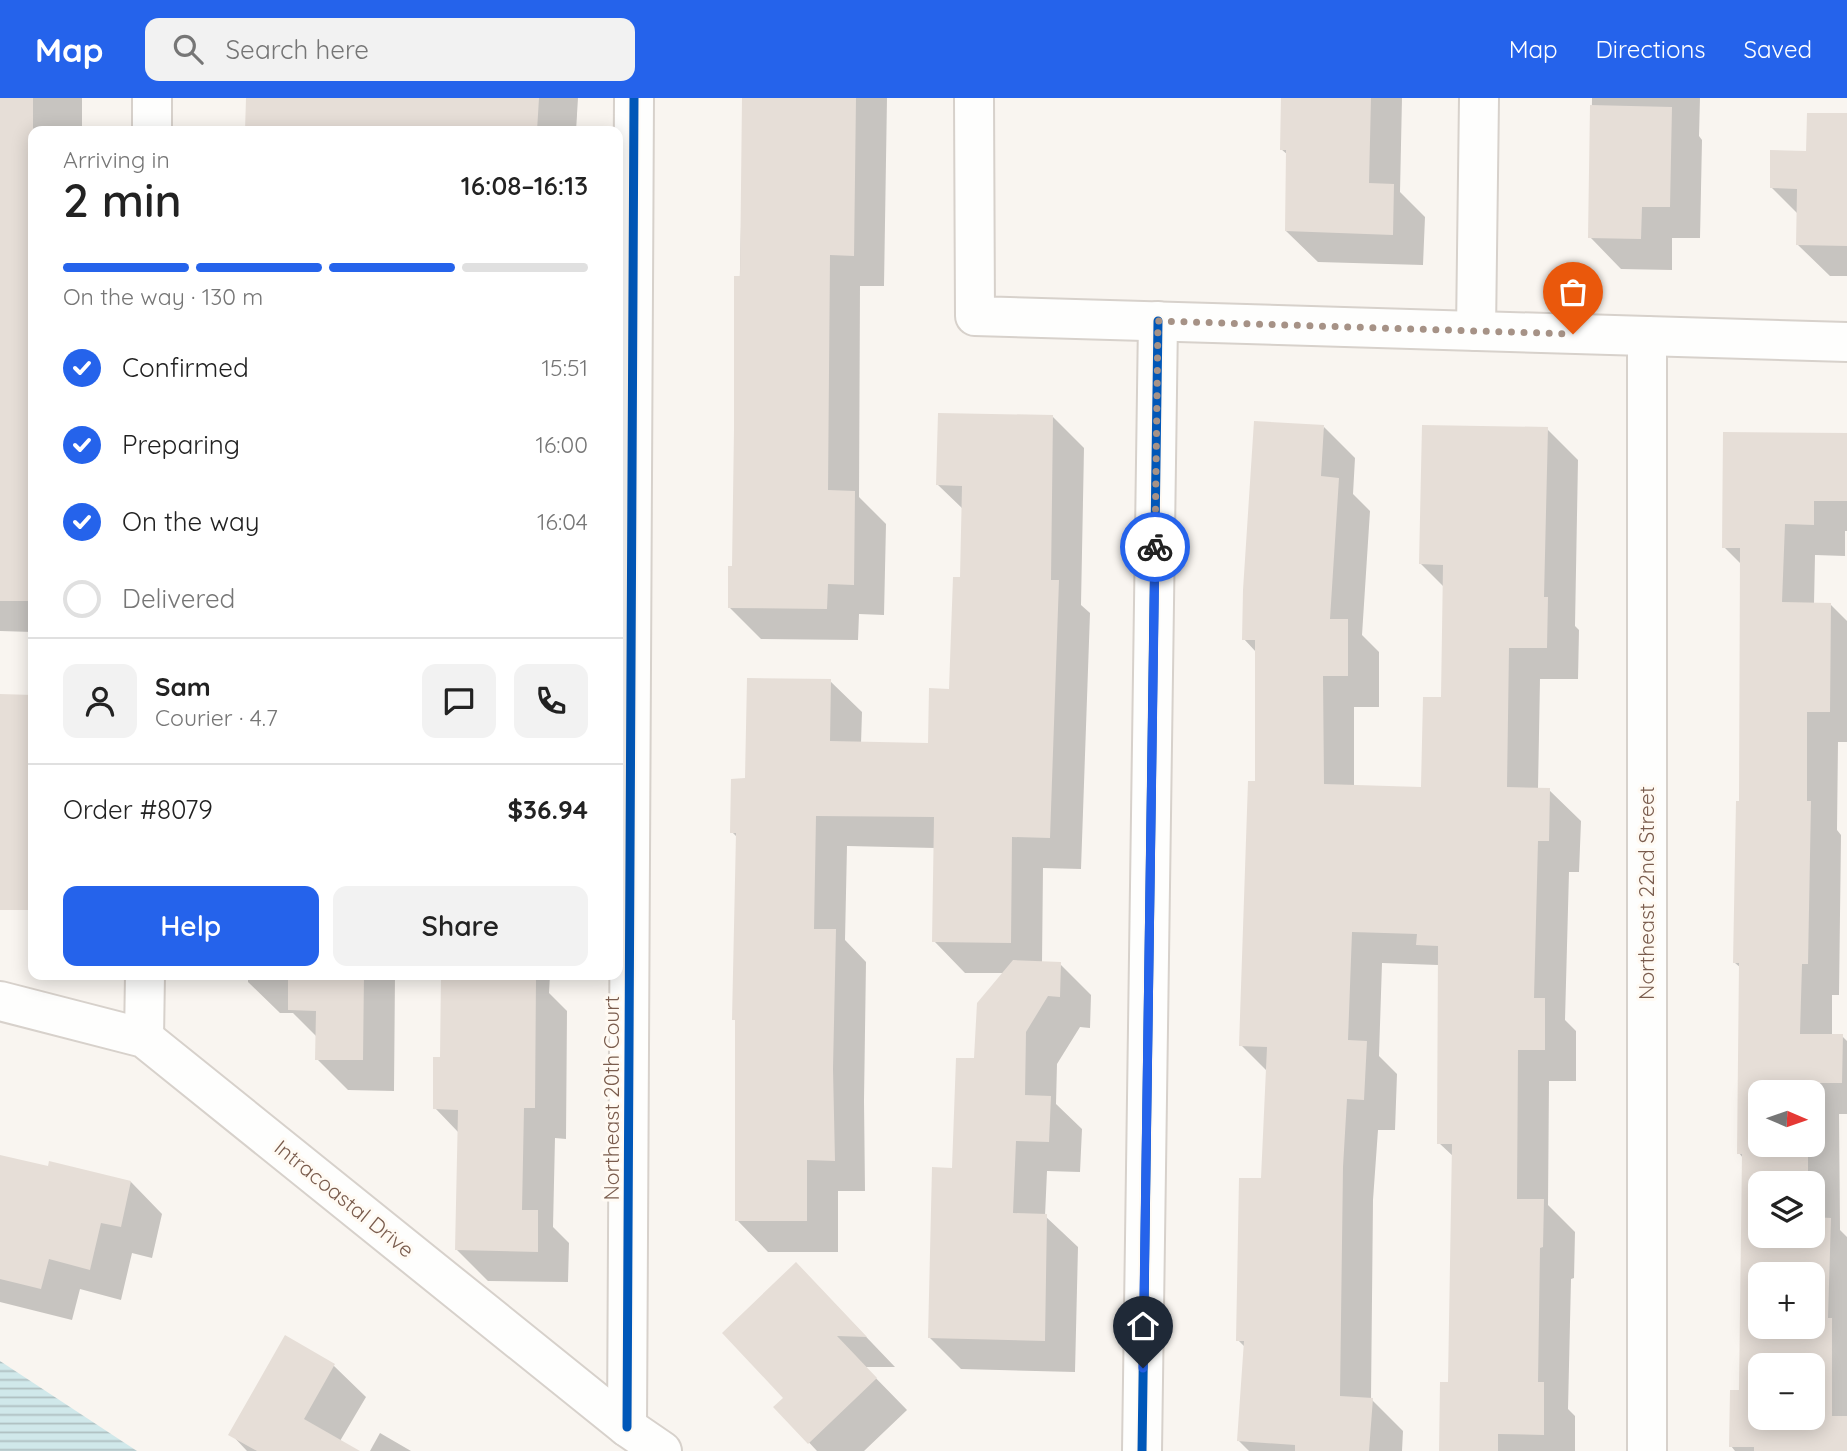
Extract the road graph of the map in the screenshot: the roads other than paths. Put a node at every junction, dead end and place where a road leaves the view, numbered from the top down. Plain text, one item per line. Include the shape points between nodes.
1 (152, 98) edge
2 (634, 98) edge
3 (974, 98) edge
4 (1479, 98) edge
5 (152, 126) edge
6 (1158, 321) junction
7 (1476, 331) junction
8 (1647, 336) junction
9 (1847, 342) edge
10 (145, 980) edge
11 (0, 1001) edge
12 (144, 1038) junction
13 (627, 1427) junction
14 (662, 1451) edge
15 (1142, 1451) edge
16 (1647, 1451) edge

1 - 5 street
2 - 13 street, Northeast 20th Court
3 - 6 street via 975,316
4 - 7 street
6 - 7 street
6 - 15 street
7 - 8 street
8 - 9 street
8 - 16 street, Northeast 22nd Street
10 - 12 street
11 - 12 street, Intracoastal Drive
12 - 13 street, Intracoastal Drive
13 - 14 street, Intracoastal Drive

